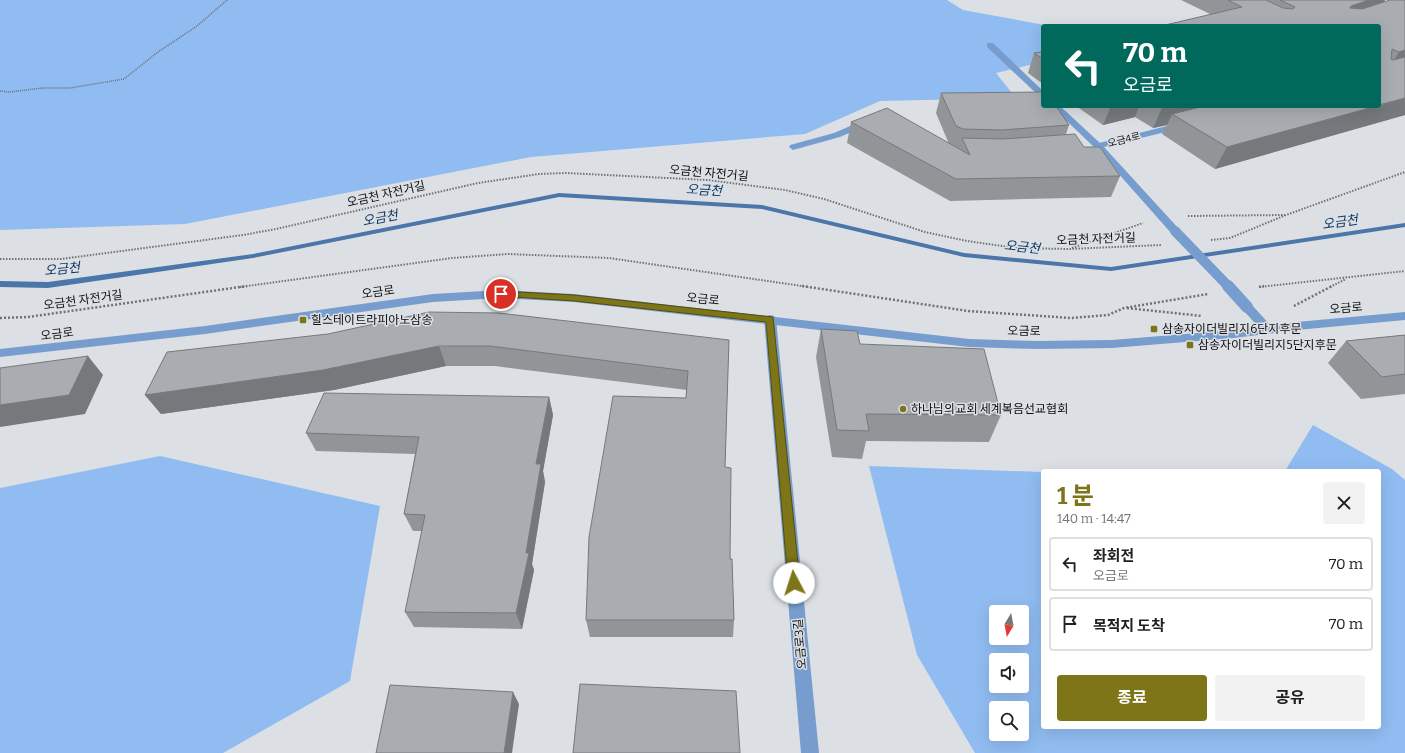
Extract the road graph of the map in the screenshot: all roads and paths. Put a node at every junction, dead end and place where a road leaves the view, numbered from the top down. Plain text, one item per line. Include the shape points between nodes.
1 (227, 0) edge
2 (990, 45) dead end
3 (0, 91) edge
4 (1041, 93) edge
5 (1054, 108) edge
6 (872, 119) edge
7 (1186, 124) edge
8 (793, 146) dead end
9 (1098, 146) junction
10 (1087, 148) edge
11 (1405, 172) edge
12 (1286, 215) junction
13 (1188, 216) dead end
14 (1145, 222) dead end
15 (1207, 240) dead end
16 (1168, 244) dead end
17 (1069, 249) junction
18 (0, 259) edge
19 (1405, 271) edge
20 (1347, 278) junction
21 (1252, 288) dead end
22 (1214, 293) dead end
23 (1292, 307) dead end
24 (1124, 308) junction
25 (1205, 316) dead end
26 (1405, 316) edge
27 (0, 318) edge
28 (770, 319) junction
29 (1268, 330) junction
30 (0, 353) edge
31 (810, 753) edge

1 - 3 path via 197,26 124,79 70,88
2 - 4 street
5 - 9 street
6 - 8 street via 837,135
7 - 9 street, 오금4로
9 - 10 street
9 - 29 street, 오금4로, bridge
11 - 12 path
12 - 13 path
12 - 15 path via 1230,238
14 - 17 path
16 - 17 path, 오금천 자전거길
17 - 18 path, 오금천 자전거길 via 1016,248 968,241 925,232 824,199 785,190 708,180 566,172 478,183 276,229 61,258
19 - 20 path
20 - 21 path
20 - 23 path
22 - 24 path, 오금천 자전거길
24 - 25 path
24 - 27 path, 오금천 자전거길 via 1108,315 1071,318 1011,315 968,311 609,258 508,254 452,258 28,318
26 - 29 street, 오금로
28 - 29 street, 오금로 via 969,343 1037,345 1112,344
28 - 30 street, 오금로 via 574,298 501,294 433,298 204,330
28 - 31 street, 오금로3길

